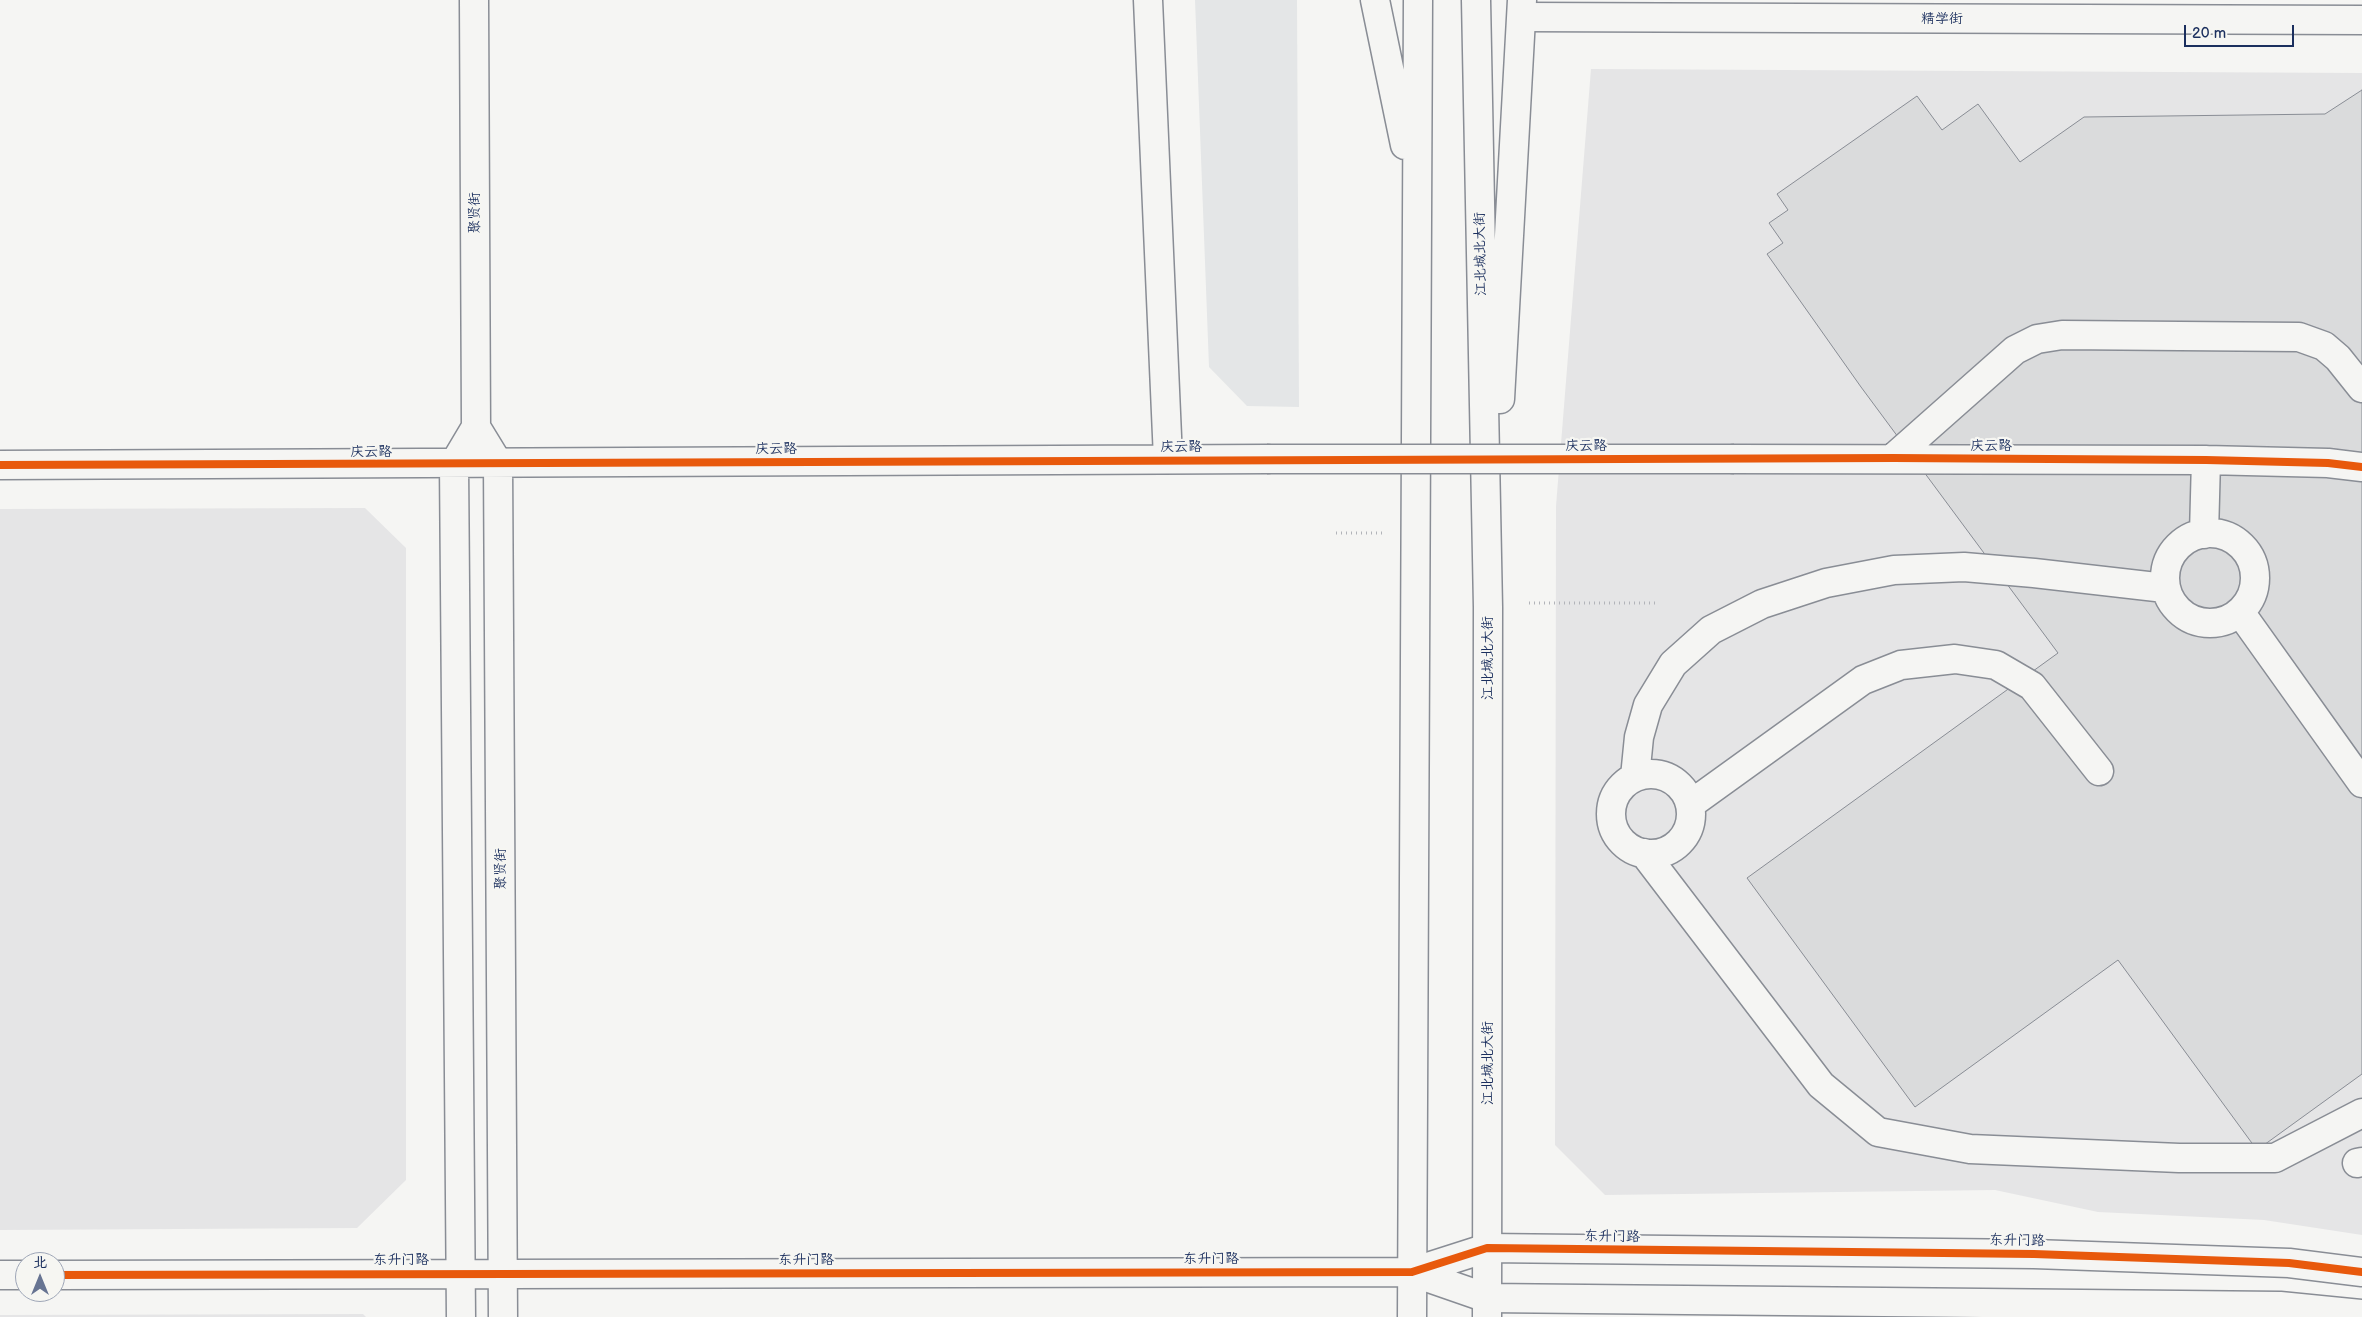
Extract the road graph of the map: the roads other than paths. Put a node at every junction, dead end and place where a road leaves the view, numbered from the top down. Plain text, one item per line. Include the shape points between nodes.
1 (474, 0) edge
2 (1148, 0) edge
3 (1375, 0) edge
4 (1418, 0) edge
5 (1476, 0) edge
6 (1522, 8) edge
7 (2362, 20) edge
8 (1416, 197) junction
9 (2362, 388) edge
10 (476, 427) junction
11 (1893, 458) junction
12 (1168, 459) junction
13 (2206, 460) junction
14 (498, 463) junction
15 (454, 464) junction
16 (0, 465) edge
17 (2362, 467) edge
18 (2204, 534) junction
19 (2166, 588) junction
20 (1488, 607) junction
21 (2240, 612) junction
22 (2099, 771) dead end
23 (1635, 777) junction
24 (2362, 783) edge
25 (1691, 804) junction
26 (1644, 853) junction
27 (2362, 1113) edge
28 (1487, 1248) junction
29 (461, 1272) junction
30 (1412, 1272) junction
31 (2362, 1272) edge
32 (503, 1273) junction
33 (0, 1275) edge
34 (15, 1275) edge
35 (65, 1275) edge
36 (1487, 1307) edge
37 (2362, 1314) edge
38 (460, 1317) edge
39 (503, 1317) edge
40 (1412, 1317) edge

1 - 10 street, 聚贤街
2 - 12 street
3 - 8 street
4 - 8 street
5 - 20 street, 江北城北大街
6 - 7 street, 精学街
6 - 20 street
8 - 30 street
9 - 11 street via 2324,346 2299,337 2062,335 2037,339 2015,350
10 - 14 street
10 - 15 street
11 - 12 street, 庆云路, bridge
11 - 13 street, 庆云路
12 - 14 street, 庆云路
13 - 17 street, 庆云路
13 - 18 street
14 - 15 street, 庆云路
14 - 32 street, 聚贤街
15 - 16 street, 庆云路
15 - 29 street
18 - 19 street via 2178,546 2169,558 2164,573
18 - 21 street via 2232,539 2251,560 2254,588
19 - 21 street via 2171,603 2196,621 2212,624
19 - 23 street via 1964,568 1894,570 1826,583 1762,604 1711,630 1673,664 1648,704 1639,737
20 - 28 street, 江北城北大街
21 - 24 street
22 - 25 street via 2032,686 1996,665 1955,659 1901,665 1863,680
23 - 25 street via 1648,774 1675,782
23 - 26 street via 1617,794 1612,818 1622,842
25 - 26 street via 1692,817 1680,842 1670,850
26 - 27 street via 1821,1085 1878,1132 1970,1149 2179,1158 2275,1158
28 - 30 street, 东升门路
28 - 31 street, 东升门路 via 2034,1254 2289,1263
28 - 36 street, 江北城北大街
29 - 32 street, 东升门路
29 - 35 street, 东升门路
29 - 38 street
30 - 32 street, 东升门路
30 - 36 street, 东升门路
30 - 40 street
32 - 39 street, 聚贤街
33 - 34 street
36 - 37 street, 东升门路 via 2280,1306

